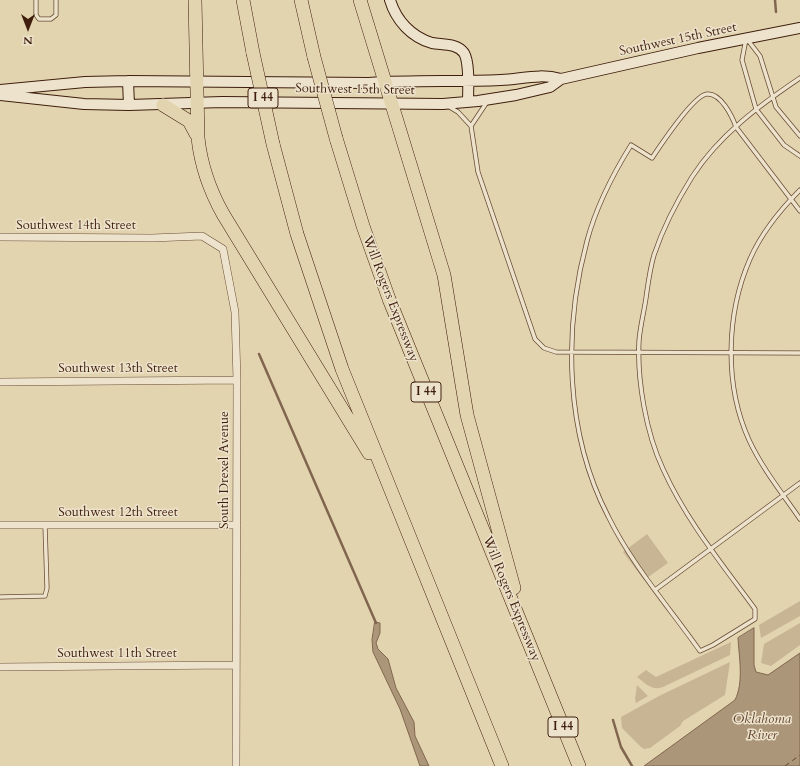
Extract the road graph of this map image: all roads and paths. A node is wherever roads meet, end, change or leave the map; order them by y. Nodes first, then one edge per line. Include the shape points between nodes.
1 (36, 0) edge
2 (56, 0) edge
3 (195, 0) edge
4 (243, 0) edge
5 (301, 0) edge
6 (360, 0) edge
7 (390, 0) edge
8 (800, 28) edge
9 (747, 38) junction
10 (800, 78) edge
11 (561, 79) junction
12 (467, 80) junction
13 (128, 81) junction
14 (195, 81) junction
15 (386, 82) junction
16 (0, 90) edge
17 (0, 95) edge
18 (772, 97) junction
19 (488, 100) junction
20 (468, 102) junction
21 (196, 104) junction
22 (392, 104) junction
23 (443, 104) junction
24 (129, 105) junction
25 (163, 105) junction
26 (756, 110) junction
27 (471, 126) junction
28 (736, 127) junction
29 (800, 136) edge
30 (198, 138) junction
31 (800, 156) edge
32 (800, 190) edge
33 (791, 199) junction
34 (800, 211) edge
35 (0, 237) edge
36 (152, 238) joint
37 (571, 352) junction
38 (640, 352) junction
39 (732, 353) junction
40 (800, 353) edge
41 (237, 380) junction
42 (0, 382) edge
43 (386, 480) junction
44 (800, 482) edge
45 (783, 495) junction
46 (800, 519) edge
47 (0, 525) edge
48 (45, 525) junction
49 (237, 525) junction
50 (711, 549) junction
51 (655, 590) junction
52 (0, 597) edge
53 (528, 641) junction
54 (235, 666) junction
55 (0, 667) edge
56 (236, 766) edge
57 (502, 766) edge
58 (579, 766) edge

1 - 2 lane via 36,15 39,19 51,19 56,15
3 - 14 highway
4 - 43 highway, I 44, bridge via 273,144 297,234 342,369
5 - 53 highway, Will Rogers Expressway / I 44, bridge via 336,138 363,226 389,299
6 - 15 highway
7 - 12 main road via 398,18 414,35 431,43 455,46 463,52
8 - 9 main road, Southwest 15th Street
9 - 11 main road, Southwest 15th Street
9 - 18 lane via 760,56
9 - 26 lane via 742,60
10 - 18 lane
11 - 12 main road, Southwest 15th Street via 547,75 502,80
11 - 19 main road, Southwest 15th Street via 550,87
12 - 15 main road, Southwest 15th Street
12 - 20 main road
13 - 14 main road, Southwest 15th Street
13 - 16 main road, Southwest 15th Street via 84,82
13 - 24 main road
14 - 15 main road, Southwest 15th Street
14 - 21 highway
15 - 22 highway
17 - 24 main road, Southwest 15th Street via 84,104
18 - 26 lane
18 - 29 lane via 776,107
19 - 20 main road, Southwest 15th Street
19 - 27 lane
20 - 23 main road, Southwest 15th Street
21 - 22 main road, Southwest 15th Street
21 - 25 main road, Southwest 15th Street
21 - 30 highway
22 - 23 main road, Southwest 15th Street
22 - 53 highway via 444,275 467,416
23 - 27 lane via 458,112
24 - 25 main road, Southwest 15th Street
25 - 30 highway via 189,121
26 - 28 lane
26 - 31 lane via 784,145
27 - 37 lane via 478,172 535,339 539,345 551,351
28 - 33 lane
28 - 37 lane via 726,107 715,95 708,94 695,102 669,132 652,158 631,145 606,190 587,241 574,303
28 - 38 lane via 693,176 665,228 654,256 639,342
30 - 43 highway via 200,158 214,198
32 - 33 lane
33 - 34 lane
33 - 39 lane via 751,258 736,308
35 - 36 street, Southwest 14th Street
36 - 41 street, South Drexel Avenue via 202,236 223,249 235,312
37 - 38 lane
37 - 51 lane via 579,430 589,468 607,515 624,546
38 - 39 lane
38 - 50 lane via 643,399 662,468 690,520
39 - 40 lane
39 - 45 lane via 733,380 742,420 758,456
41 - 42 street, Southwest 13th Street
41 - 49 street, South Drexel Avenue
43 - 57 highway, I 44
44 - 45 lane
45 - 46 lane
45 - 50 lane
47 - 48 street, Southwest 12th Street
48 - 49 street, Southwest 12th Street
48 - 52 lane via 45,596
49 - 54 street, South Drexel Avenue
50 - 51 lane
50 - 51 lane via 755,609 754,620 700,650
53 - 58 highway, Will Rogers Expressway / I 44
54 - 55 street, Southwest 11th Street
54 - 56 street, South Drexel Avenue

